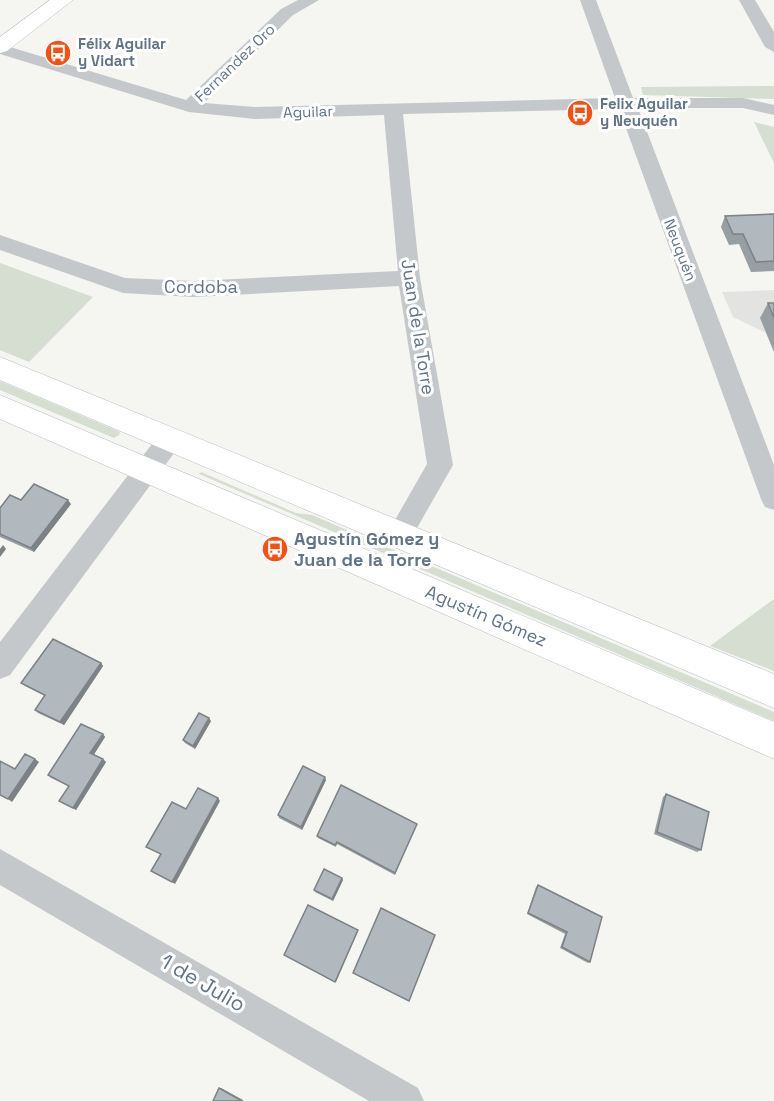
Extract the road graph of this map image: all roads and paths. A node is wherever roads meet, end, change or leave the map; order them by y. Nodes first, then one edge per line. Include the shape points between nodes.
1 (63, 0) edge
2 (311, 0) edge
3 (588, 0) edge
4 (747, 0) edge
5 (774, 47) edge
6 (0, 48) edge
7 (624, 103) junction
8 (189, 106) junction
9 (393, 109) junction
10 (774, 110) edge
11 (0, 242) edge
12 (409, 278) junction
13 (0, 368) edge
14 (0, 406) edge
15 (171, 438) junction
16 (148, 469) junction
17 (774, 499) edge
18 (400, 534) junction
19 (0, 665) edge
20 (774, 691) edge
21 (774, 741) edge
22 (0, 866) edge
23 (405, 1101) edge

1 - 6 main road
2 - 8 street, Fernandez Oro via 287,12
3 - 7 street, Neuquén
4 - 5 street
6 - 8 street, Aguilar
7 - 9 street, Aguilar
7 - 10 street, Aguilar via 744,103
7 - 17 street, Neuquén
8 - 9 street, Aguilar via 255,113
9 - 12 street, Juan de la Torre
11 - 12 street, Cordoba via 123,285 194,289
12 - 18 street, Juan de la Torre via 440,465
13 - 15 main road
14 - 16 main road, Agustín Gómez
15 - 16 street
15 - 18 main road
16 - 19 street
16 - 21 main road, Agustín Gómez
18 - 20 main road
22 - 23 street, 1 de Julio

